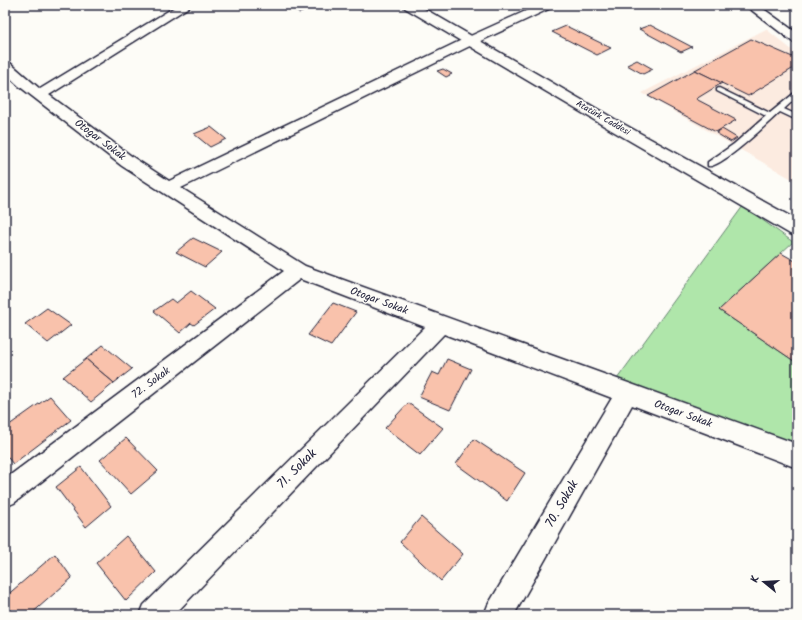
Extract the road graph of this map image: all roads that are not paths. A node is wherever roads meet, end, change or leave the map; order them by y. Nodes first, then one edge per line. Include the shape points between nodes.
1 (186, 5) edge
2 (409, 5) edge
3 (431, 5) edge
4 (549, 5) edge
5 (751, 5) edge
6 (477, 38) junction
7 (797, 39) edge
8 (5, 66) edge
9 (719, 90) dead end
10 (797, 93) edge
11 (40, 95) junction
12 (592, 95) dead end
13 (779, 109) junction
14 (771, 116) junction
15 (797, 118) edge
16 (664, 136) dead end
17 (711, 164) junction
18 (168, 188) junction
19 (797, 213) edge
20 (797, 229) edge
21 (298, 271) junction
22 (441, 324) junction
23 (627, 393) junction
24 (797, 456) edge
25 (5, 494) edge
26 (154, 615) edge
27 (498, 615) edge

1 - 11 street
2 - 6 main road, Atatürk Caddesi
3 - 6 main road, Atatürk Caddesi
4 - 6 street
5 - 7 street
6 - 12 main road, Atatürk Caddesi
6 - 18 street
6 - 20 main road, Atatürk Caddesi
8 - 11 street, Otogar Sokak
9 - 14 lane
10 - 13 lane
11 - 18 street, Otogar Sokak via 128,162
13 - 14 lane
13 - 15 lane
14 - 17 lane via 737,146
16 - 17 main road
17 - 19 main road
18 - 21 street, Otogar Sokak
21 - 22 street, Otogar Sokak
21 - 25 street, 72. Sokak
22 - 23 street, Otogar Sokak
22 - 26 street, 71. Sokak
23 - 24 street, Otogar Sokak
23 - 27 street, 70. Sokak

